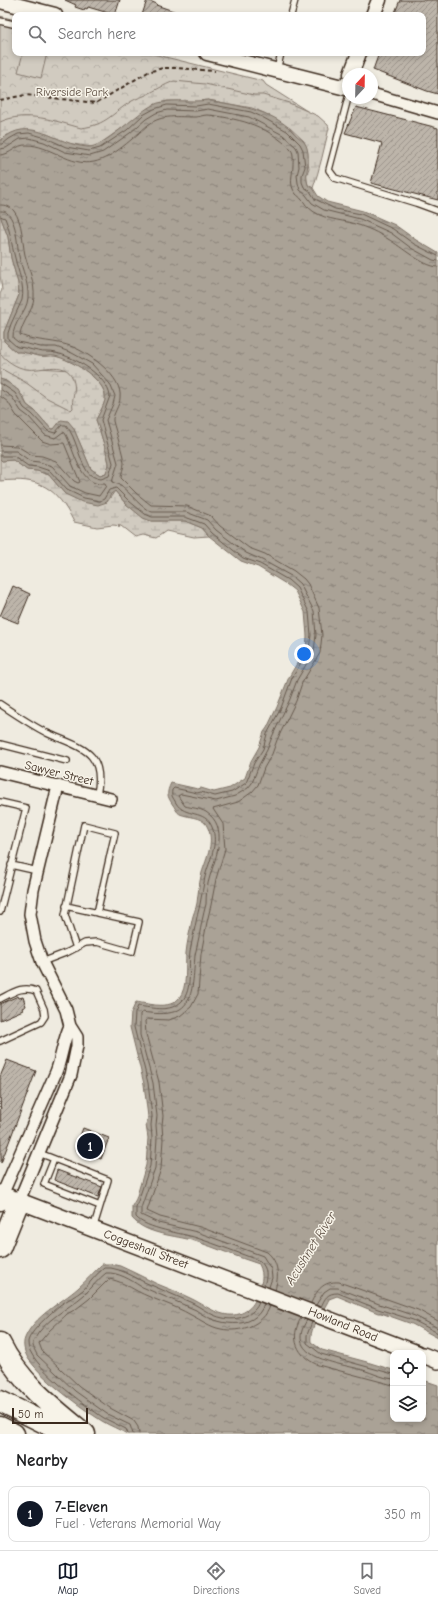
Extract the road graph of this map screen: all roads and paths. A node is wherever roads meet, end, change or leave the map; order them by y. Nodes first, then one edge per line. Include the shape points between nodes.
1 (295, 0) edge
2 (379, 0) edge
3 (0, 1) edge
4 (43, 12) edge
5 (292, 12) edge
6 (374, 12) edge
7 (0, 21) edge
8 (12, 24) edge
9 (219, 56) edge
10 (280, 56) edge
11 (358, 56) edge
12 (353, 68) edge
13 (277, 70) junction
14 (216, 72) dead end
15 (342, 88) edge
16 (378, 96) edge
17 (0, 100) edge
18 (344, 104) edge
19 (438, 113) edge
20 (438, 211) edge
21 (0, 704) edge
22 (0, 744) edge
23 (67, 761) dead end
24 (0, 772) edge
25 (58, 786) junction
26 (97, 795) junction
27 (112, 799) dead end
28 (0, 802) edge
29 (11, 865) junction
30 (38, 871) junction
31 (66, 906) junction
32 (0, 912) edge
33 (97, 913) junction
34 (76, 948) junction
35 (42, 962) junction
36 (0, 998) edge
37 (70, 1026) junction
38 (0, 1041) edge
39 (39, 1154) junction
40 (54, 1159) junction
41 (5, 1197) edge
42 (100, 1206) junction
43 (93, 1229) junction
44 (0, 1248) edge
45 (292, 1304) joint
46 (0, 1343) edge
47 (409, 1350) edge
48 (426, 1356) edge
49 (438, 1361) edge
50 (0, 1401) edge
51 (0, 1428) edge
52 (13, 1434) edge
53 (67, 1434) edge
54 (85, 1434) edge

1 - 5 lane
2 - 6 street
3 - 4 street
7 - 8 lane
9 - 13 street
10 - 13 lane
11 - 12 street
13 - 15 street
14 - 17 path via 163,68 148,72 96,103 26,95
16 - 19 street
18 - 20 lane via 329,170 335,178
21 - 26 lane via 47,732 87,750 99,772
22 - 23 lane
24 - 25 street, Sawyer Street
25 - 26 street, Sawyer Street
25 - 30 street
26 - 27 street, Sawyer Street
28 - 29 lane via 26,808
29 - 30 lane
29 - 32 lane
30 - 35 street via 30,914
31 - 33 lane
31 - 33 lane via 84,825 115,833
31 - 34 lane via 66,923
33 - 34 lane via 139,922 132,952 97,942 85,943
34 - 35 lane
35 - 37 street via 66,1010
36 - 38 lane via 29,988 36,991 44,1009 41,1022
37 - 39 street via 77,1037 74,1065
37 - 41 street via 65,1035 61,1060
39 - 40 lane
39 - 41 street
40 - 42 lane via 108,1180
40 - 42 lane via 44,1184
41 - 43 main road, Coggeshall Street
41 - 44 highway
42 - 43 lane
43 - 45 main road, Coggeshall Street
45 - 47 main road, Howland Road
46 - 54 highway via 9,1360 30,1386
48 - 49 main road
50 - 53 highway
51 - 52 highway

